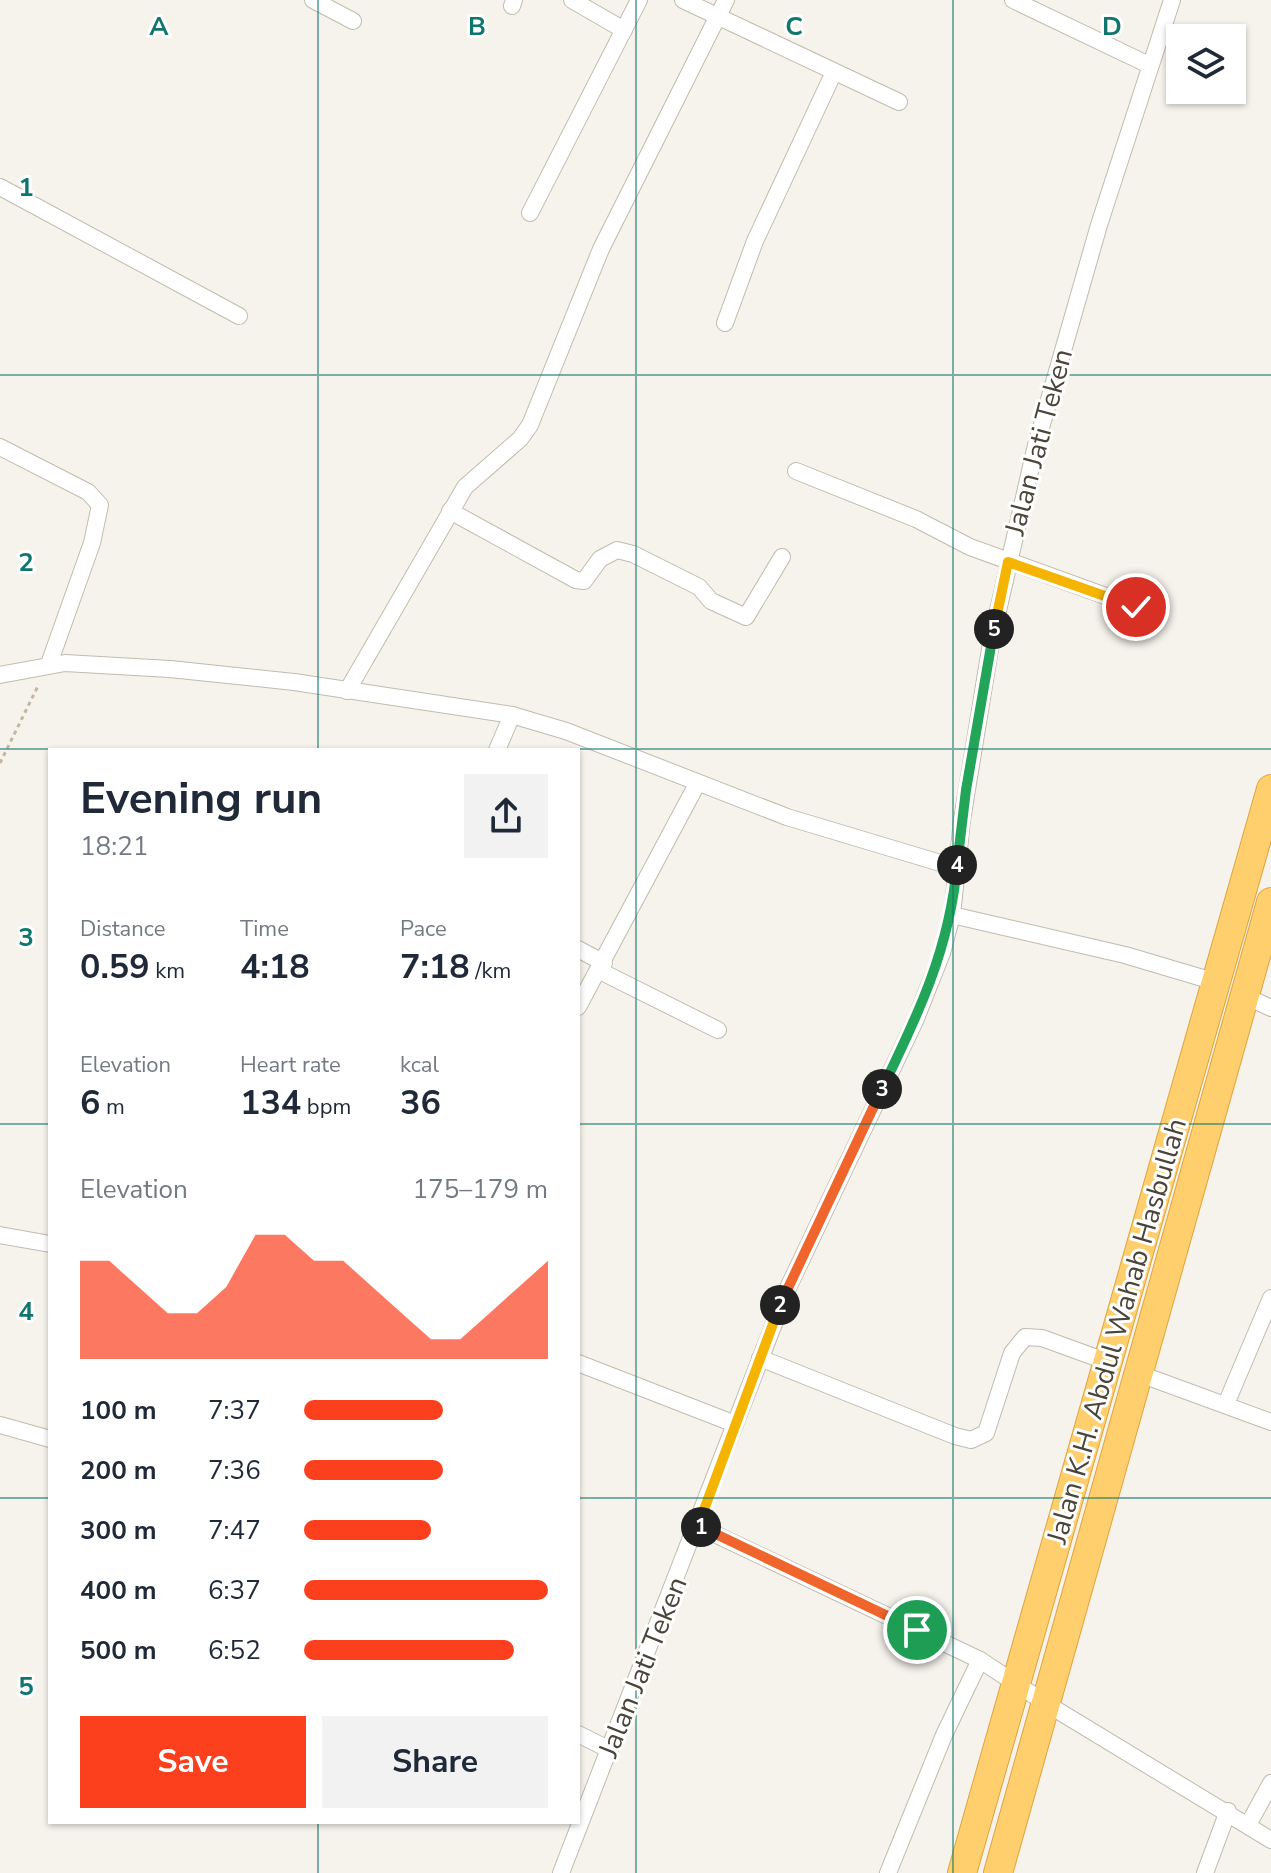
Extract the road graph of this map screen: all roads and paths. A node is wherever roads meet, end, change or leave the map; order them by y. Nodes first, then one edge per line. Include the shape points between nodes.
1 (313, 0) edge
2 (572, 0) edge
3 (639, 0) edge
4 (683, 0) edge
5 (726, 0) edge
6 (1013, 0) edge
7 (1172, 0) edge
8 (718, 17) junction
9 (353, 21) dead end
10 (624, 30) junction
11 (1149, 65) junction
12 (834, 72) junction
13 (899, 102) dead end
14 (0, 187) edge
15 (530, 213) dead end
16 (239, 316) dead end
17 (725, 323) dead end
18 (0, 447) edge
19 (796, 471) dead end
20 (450, 511) junction
21 (782, 557) dead end
22 (1008, 562) junction
23 (1136, 607) dead end
24 (49, 664) junction
25 (0, 675) edge
26 (347, 691) junction
27 (512, 715) junction
28 (498, 748) edge
29 (0, 763) edge
30 (697, 784) junction
31 (1271, 791) edge
32 (1271, 832) edge
33 (957, 868) junction
34 (1271, 902) edge
35 (952, 915) junction
36 (580, 950) edge
37 (602, 967) junction
38 (1213, 993) junction
39 (1245, 996) junction
40 (580, 1004) edge
41 (1271, 1008) edge
42 (718, 1030) dead end
43 (0, 1235) edge
44 (48, 1244) edge
45 (1271, 1298) edge
46 (760, 1358) junction
47 (1108, 1362) junction
48 (580, 1364) edge
49 (1140, 1374) junction
50 (1226, 1404) junction
51 (1271, 1422) edge
52 (735, 1424) junction
53 (0, 1425) edge
54 (48, 1437) edge
55 (698, 1526) junction
56 (980, 1660) junction
57 (1017, 1684) junction
58 (1047, 1704) junction
59 (580, 1735) edge
60 (610, 1750) junction
61 (1271, 1783) edge
62 (1228, 1811) junction
63 (1248, 1825) junction
64 (1271, 1840) edge
65 (561, 1873) edge
66 (888, 1873) edge
67 (962, 1873) edge
68 (998, 1873) edge
69 (1205, 1873) edge

1 - 9 street
2 - 10 street
3 - 10 street
4 - 8 street
5 - 8 street
6 - 11 street
7 - 11 street, Jalan Jati Teken
8 - 12 street
8 - 20 street via 601,249 530,425 465,487
10 - 15 street
11 - 22 street, Jalan Jati Teken via 1074,308
12 - 13 street
12 - 17 street via 755,241
14 - 16 street
18 - 24 street via 88,492 100,505
19 - 22 street
20 - 21 street via 576,580 584,581 600,559 617,550 699,587 711,601 746,617
20 - 26 street
22 - 23 street
22 - 33 street, Jalan Jati Teken
24 - 25 street
24 - 26 street via 170,669
24 - 29 path
26 - 27 street
27 - 28 street
27 - 30 street
30 - 33 street
30 - 37 street
31 - 38 highway, Jalan K.H. Abdul Wahab Hasbullah
32 - 38 highway via 1236,944
33 - 35 street, Jalan Jati Teken
34 - 39 highway, Jalan K.H. Abdul Wahab Hasbullah
35 - 38 street via 1125,955
35 - 46 street, Jalan Jati Teken via 927,996 797,1266
36 - 37 street
37 - 40 street
37 - 42 street
38 - 47 highway, Jalan K.H. Abdul Wahab Hasbullah
39 - 41 street
39 - 49 highway, Jalan K.H. Abdul Wahab Hasbullah
43 - 44 street
45 - 50 street
46 - 47 street via 971,1440 987,1430 1012,1353 1025,1337
46 - 52 street, Jalan Jati Teken
47 - 57 highway, Jalan K.H. Abdul Wahab Hasbullah
48 - 52 street
49 - 50 street
49 - 58 highway, Jalan K.H. Abdul Wahab Hasbullah
50 - 51 street
52 - 55 street, Jalan Jati Teken
53 - 54 street
55 - 56 street
55 - 60 street, Jalan Jati Teken
56 - 57 street
56 - 66 street
57 - 58 street
57 - 67 highway, Jalan K.H. Abdul Wahab Hasbullah
58 - 62 street
58 - 68 highway, Jalan K.H. Abdul Wahab Hasbullah
59 - 60 street
60 - 65 street, Jalan Jati Teken
61 - 63 street
62 - 63 street
62 - 69 street
63 - 64 street

